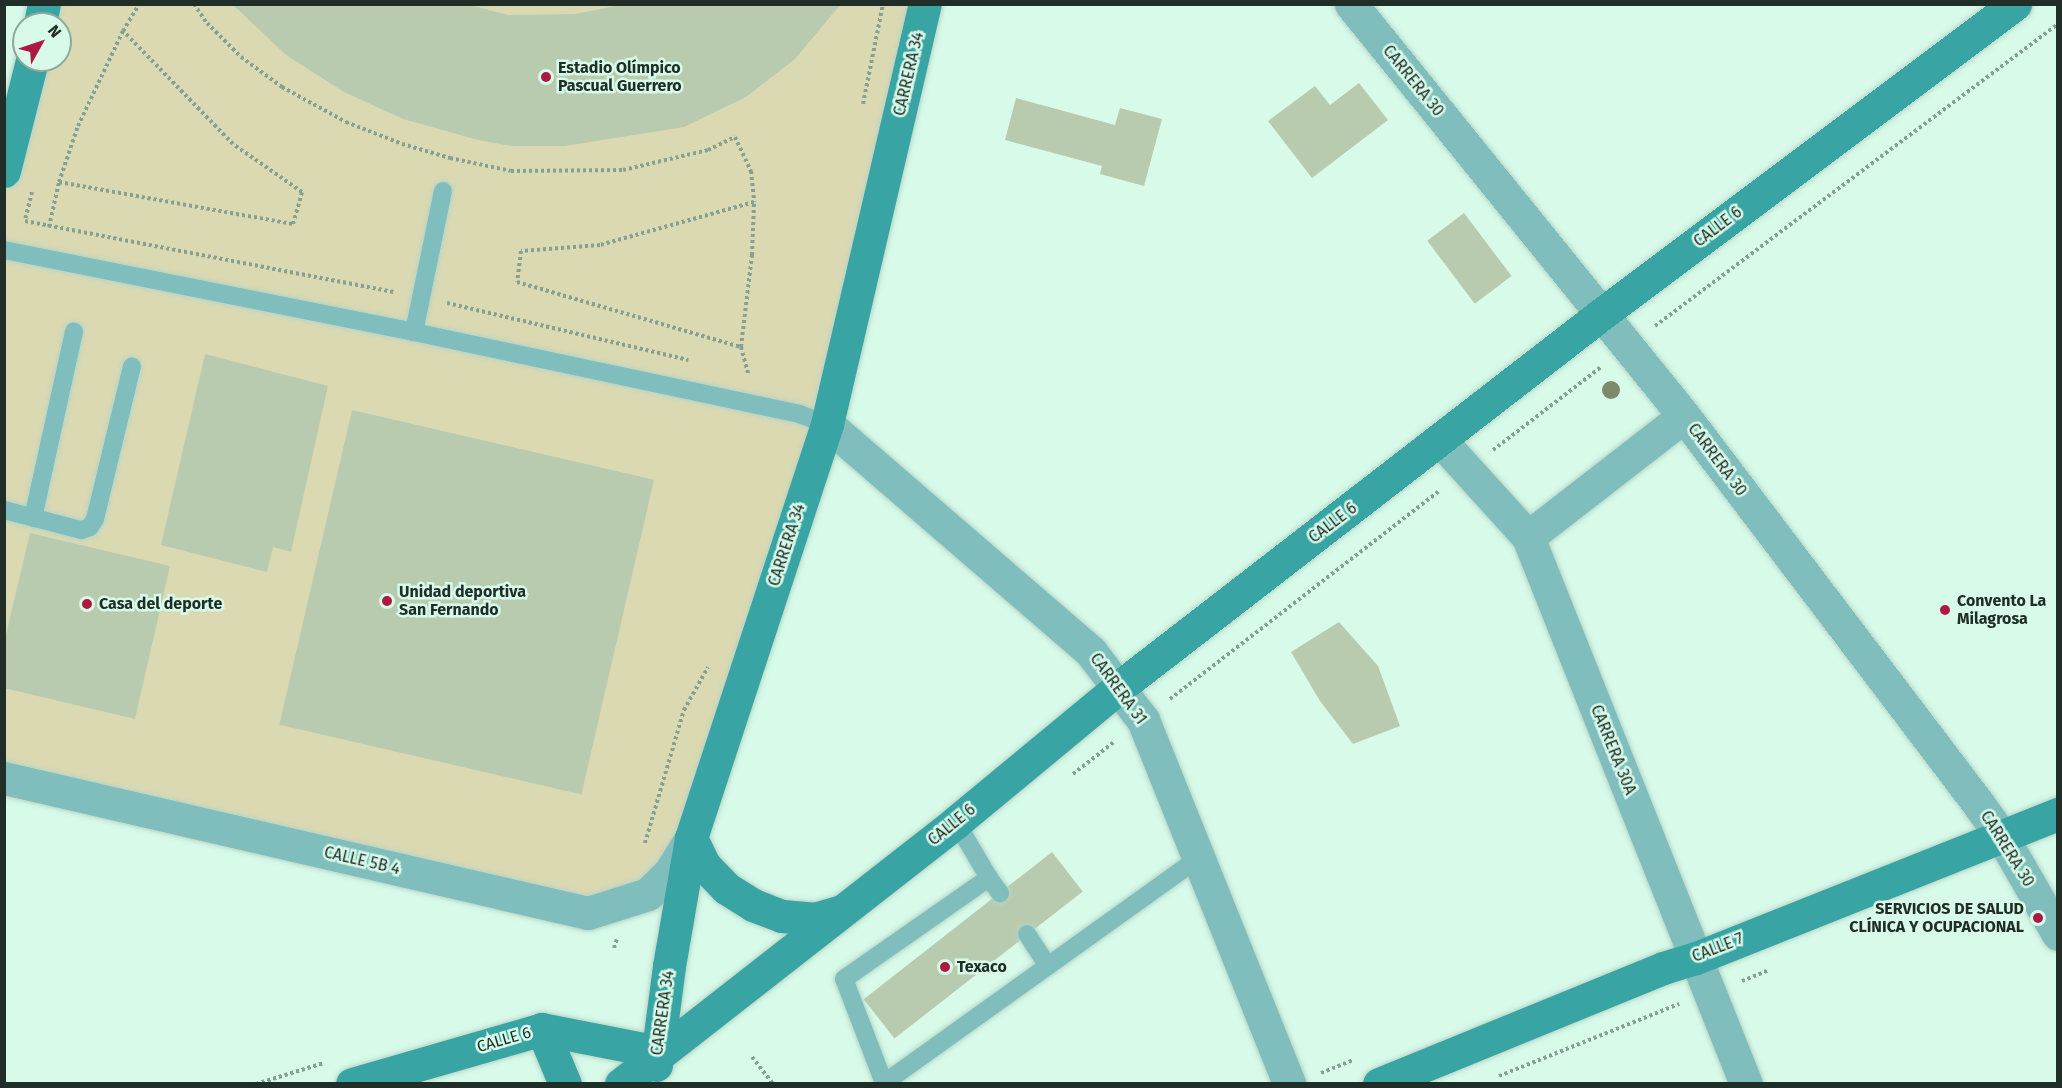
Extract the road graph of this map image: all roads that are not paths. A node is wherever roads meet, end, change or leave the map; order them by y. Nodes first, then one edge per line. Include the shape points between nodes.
1 (925, 4) edge
2 (1351, 4) edge
3 (2015, 4) edge
4 (29, 72) edge
5 (4, 171) edge
6 (442, 191) dead end
7 (4, 250) edge
8 (1603, 313) junction
9 (74, 331) dead end
10 (414, 332) junction
11 (132, 366) dead end
12 (1683, 416) junction
13 (827, 424) junction
14 (1441, 441) junction
15 (4, 510) edge
16 (33, 518) junction
17 (1528, 537) junction
18 (1118, 688) junction
19 (4, 778) edge
20 (2058, 814) edge
21 (956, 822) junction
22 (2001, 835) junction
23 (691, 838) junction
24 (1199, 858) junction
25 (842, 911) junction
26 (1027, 934) dead end
27 (2058, 934) edge
28 (1696, 958) junction
29 (1048, 966) junction
30 (542, 1029) junction
31 (659, 1052) junction
32 (352, 1083) edge
33 (565, 1083) edge
34 (621, 1083) edge
35 (651, 1083) edge
36 (884, 1083) edge
37 (1289, 1083) edge
38 (1379, 1083) edge
39 (1746, 1083) edge

1 - 13 main road, CARRERA 34
2 - 8 street, CARRERA 30
3 - 8 main road, CALLE 6
4 - 5 main road
6 - 10 lane
7 - 10 lane
8 - 12 street, CARRERA 30
8 - 14 main road, CALLE 6
9 - 16 lane
10 - 13 lane via 799,414
11 - 16 lane via 90,527 81,530
12 - 17 street
12 - 22 street, CARRERA 30
13 - 18 street, CARRERA 31 via 1091,652
13 - 23 main road, CARRERA 34
14 - 17 street, CARRERA 30A
14 - 18 main road, CALLE 6
15 - 16 lane
17 - 28 street, CARRERA 30A
18 - 21 main road, CALLE 6
18 - 24 street, CARRERA 31 via 1143,720
19 - 23 street, CALLE 5B 4 via 588,913 648,894 670,872
20 - 22 main road, CALLE 7
21 - 25 main road, CALLE 6
21 - 36 lane via 995,885 844,979
22 - 27 street, CARRERA 30
22 - 28 main road, CALLE 7
23 - 25 main road via 704,865 726,888 753,905 782,916 814,920
23 - 31 main road, CARRERA 34
24 - 29 lane
24 - 37 street, CARRERA 31
25 - 31 main road, CALLE 6
26 - 29 lane
28 - 38 main road, CALLE 7
28 - 39 street, CARRERA 30A
29 - 36 lane
30 - 31 main road, CALLE 6
30 - 32 main road, CALLE 6
30 - 33 main road
31 - 34 main road, CALLE 6
31 - 35 main road, CARRERA 34

